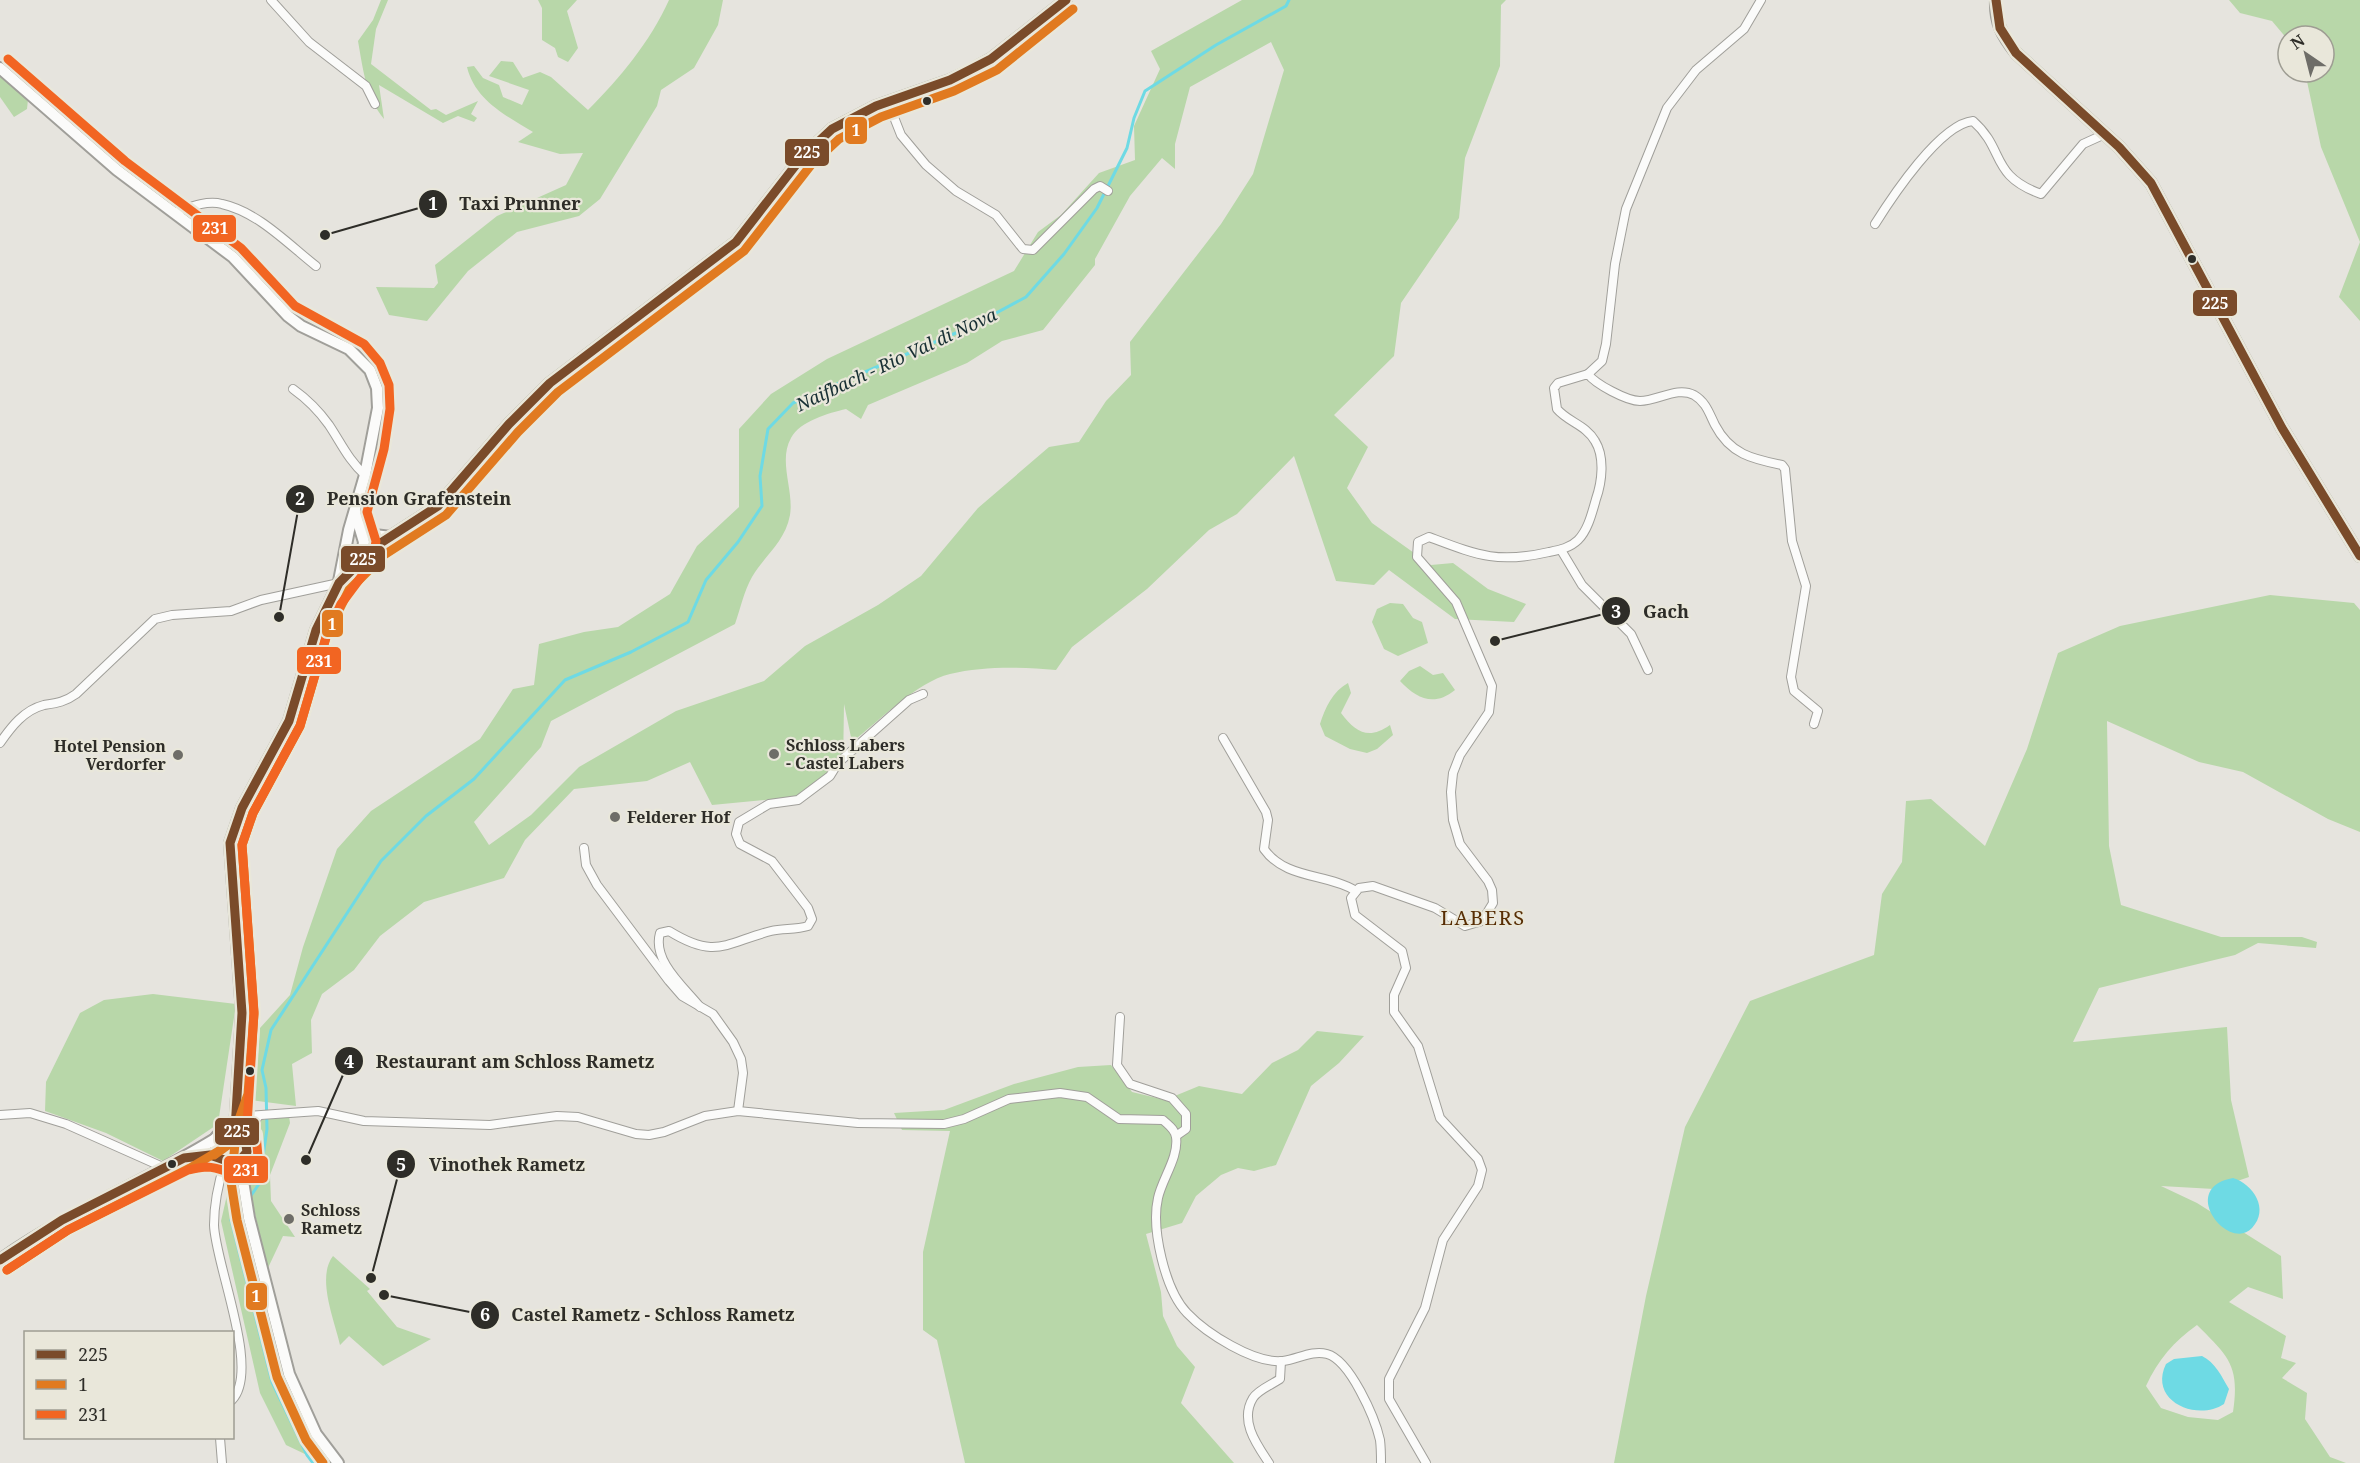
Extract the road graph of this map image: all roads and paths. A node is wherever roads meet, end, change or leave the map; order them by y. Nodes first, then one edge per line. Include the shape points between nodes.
1 (271, 0) edge
2 (1066, 0) edge
3 (1761, 0) edge
4 (1996, 0) edge
5 (0, 68) edge
6 (888, 102) junction
7 (375, 104) dead end
8 (2105, 134) junction
9 (1106, 189) dead end
10 (176, 212) junction
11 (1875, 224) dead end
12 (316, 266) dead end
13 (1588, 374) junction
14 (293, 388) dead end
15 (365, 475) junction
16 (356, 517) junction
17 (391, 537) junction
18 (347, 543) junction
19 (1561, 549) junction
20 (2360, 556) edge
21 (363, 557) junction
22 (339, 583) junction
23 (1648, 670) dead end
24 (923, 694) dead end
25 (1814, 724) dead end
26 (1223, 738) dead end
27 (0, 743) edge
28 (584, 848) dead end
29 (1356, 891) junction
30 (700, 1007) junction
31 (1120, 1017) dead end
32 (236, 1097) junction
33 (738, 1111) junction
34 (0, 1115) edge
35 (247, 1116) junction
36 (258, 1117) junction
37 (235, 1130) junction
38 (219, 1135) junction
39 (1176, 1136) junction
40 (247, 1146) junction
41 (184, 1158) junction
42 (225, 1160) junction
43 (165, 1168) junction
44 (243, 1183) junction
45 (0, 1260) edge
46 (1281, 1361) junction
47 (234, 1398) edge
48 (220, 1439) edge
49 (222, 1463) edge
50 (338, 1463) edge
51 (1269, 1463) edge
52 (1381, 1463) edge
53 (1426, 1463) edge

1 - 7 street via 309,42 366,86
2 - 6 main road via 991,59 950,80
3 - 13 street via 1744,29 1695,70 1667,108 1626,209 1606,344 1602,361
4 - 8 main road via 1996,18 2002,35 2016,53
5 - 10 main road via 117,170
6 - 9 street via 901,135 926,165 996,215 1023,249 1033,250 1094,189
6 - 17 main road via 843,122 816,143 736,242 550,383 438,506
8 - 11 street via 2083,144 2041,194 2013,180 1985,133 1973,121 1966,122 1949,133 1903,181
8 - 20 main road via 2151,183 2282,428
10 - 12 street via 221,203 265,225
10 - 15 main road via 233,257 288,316 349,349 370,370 377,388 378,408
13 - 19 street via 1558,383 1554,388 1557,409 1587,431 1595,442 1601,473 1585,530 1574,544
13 - 25 street via 1603,386 1636,400 1678,392 1693,394 1706,405 1717,428 1736,452 1785,469 1792,541 1806,586 1792,687 1818,711
14 - 15 street via 329,424
15 - 16 main road
16 - 17 main road via 366,534
16 - 18 main road
16 - 21 main road via 364,542
17 - 21 main road
18 - 21 main road
18 - 22 main road
19 - 23 street via 1582,585 1631,634
19 - 29 street via 1508,559 1476,554 1429,537 1418,542 1417,557 1456,602 1492,686 1490,708 1460,754 1451,792 1460,844 1488,881 1493,903 1477,924 1459,924 1435,908 1373,886
21 - 22 main road
22 - 27 street via 261,600 231,611 155,619 76,694 66,701 31,711 13,725
22 - 32 main road via 316,630 289,721 242,808 230,843 242,1013
24 - 30 street via 909,700 806,795 769,804 739,822 736,834 740,844 772,861 812,918 808,926 783,928 723,946 698,947 669,931 660,933 657,944 664,962
26 - 29 street via 1266,812 1264,849 1268,855 1297,873 1343,883
28 - 30 street via 586,865 597,885 682,996
29 - 53 street via 1351,898 1355,915 1402,951 1406,968 1394,995 1394,1011 1418,1046 1440,1118 1478,1160 1482,1170 1478,1186 1443,1240 1425,1308 1389,1378 1389,1399
30 - 33 street via 722,1025 741,1059
31 - 39 street via 1118,1065 1130,1084 1172,1098 1186,1113 1186,1129
32 - 35 street
32 - 37 main road
32 - 38 main road
33 - 36 street via 705,1116 649,1135 578,1116 490,1125 364,1121 318,1111
33 - 39 street via 858,1123 932,1125 953,1123 1009,1099 1060,1093 1088,1097 1119,1119 1163,1120
34 - 43 street via 30,1113 66,1124
35 - 36 street
35 - 37 street
36 - 40 street via 246,1131
37 - 38 main road
37 - 40 main road via 243,1134
38 - 41 main road
38 - 42 main road via 214,1149
39 - 46 street via 1176,1149 1156,1213 1171,1290 1184,1310 1210,1333 1247,1352
40 - 42 main road via 240,1160
40 - 44 main road
41 - 42 main road via 210,1155
41 - 43 main road
42 - 44 main road
42 - 47 street via 214,1226 239,1340 242,1380 240,1392
43 - 45 main road via 62,1220
44 - 50 main road via 289,1374 316,1434
46 - 51 street via 1280,1379 1258,1392 1249,1411 1250,1434
46 - 52 street via 1315,1352 1332,1355 1342,1362 1377,1431
48 - 49 street

